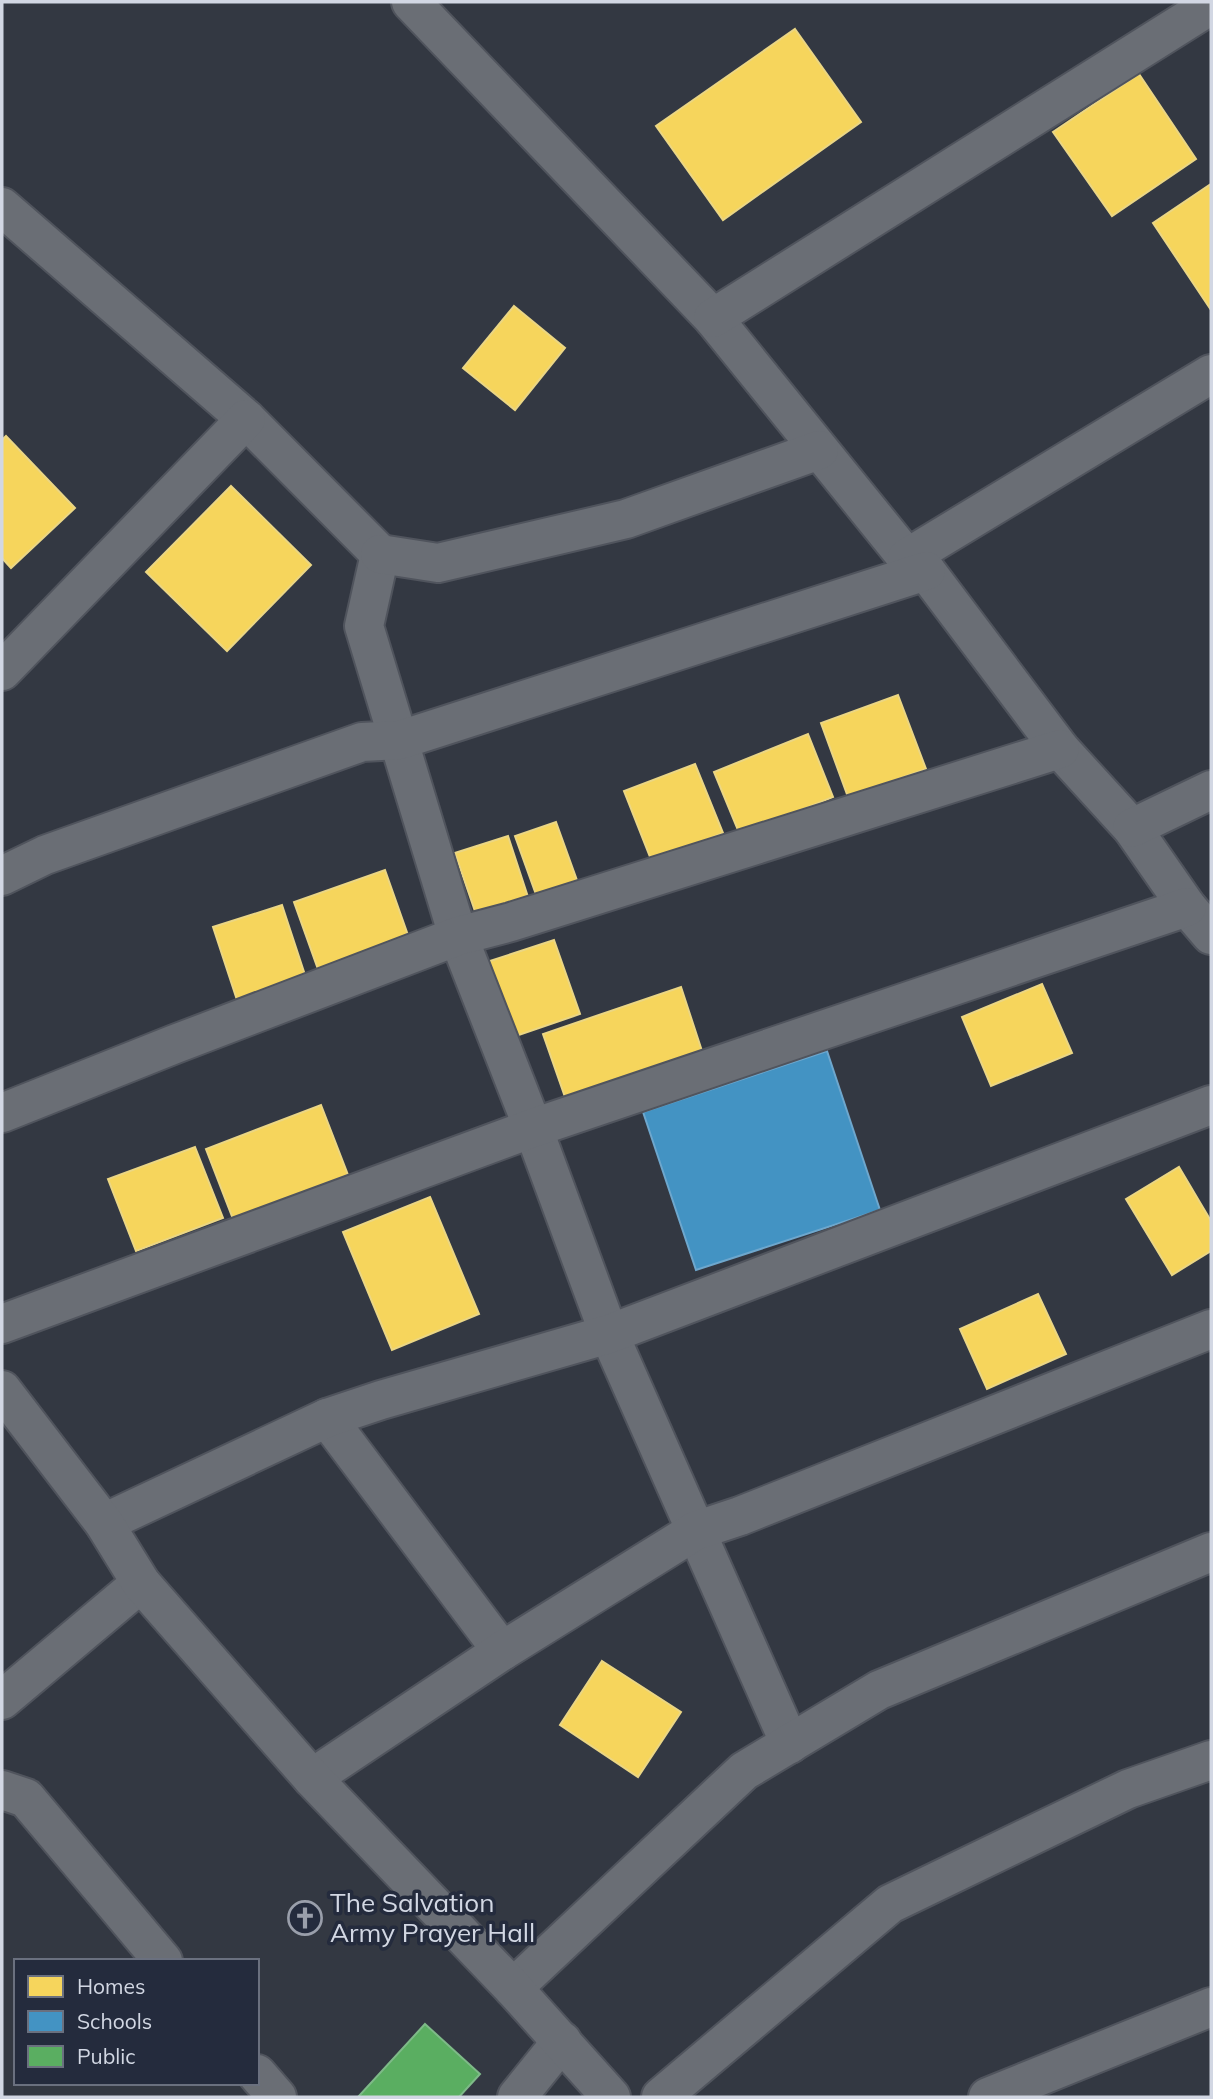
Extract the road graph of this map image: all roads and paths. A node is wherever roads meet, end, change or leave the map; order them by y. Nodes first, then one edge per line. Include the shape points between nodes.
1 (411, 2) edge
2 (1211, 5) edge
3 (2, 207) edge
4 (713, 318) junction
5 (1211, 374) edge
6 (246, 419) junction
7 (819, 450) junction
8 (380, 554) junction
9 (917, 564) junction
10 (2, 671) edge
11 (400, 740) junction
12 (1060, 749) junction
13 (1211, 790) edge
14 (1132, 828) junction
15 (2, 876) edge
16 (1199, 921) edge
17 (458, 936) junction
18 (1211, 1105) edge
19 (2, 1113) edge
20 (533, 1128) junction
21 (2, 1324) edge
22 (1211, 1329) edge
23 (609, 1334) junction
24 (2, 1390) edge
25 (327, 1418) junction
26 (104, 1523) junction
27 (695, 1531) junction
28 (1211, 1552) edge
29 (141, 1583) junction
30 (502, 1651) junction
31 (2, 1700) edge
32 (790, 1744) junction
33 (1211, 1760) edge
34 (312, 1778) junction
35 (2, 1790) edge
36 (161, 1959) edge
37 (513, 1988) junction
38 (1211, 2007) edge
39 (562, 2041) junction
40 (259, 2076) edge
41 (1063, 2083) edge
42 (277, 2097) edge
43 (517, 2097) edge
44 (611, 2097) edge
45 (661, 2097) edge
46 (988, 2097) edge

1 - 4 street
2 - 4 street
3 - 6 street
4 - 7 street
5 - 9 street
6 - 8 street
6 - 10 street
7 - 8 street via 626,519 438,563
7 - 9 street
8 - 11 street via 364,626
9 - 11 street
9 - 12 street
11 - 15 street via 362,742 45,855
11 - 17 street
12 - 14 street
12 - 17 street
13 - 14 street
14 - 16 street
16 - 20 street
17 - 19 street
17 - 20 street
18 - 23 street
20 - 21 street
20 - 23 street
22 - 27 street
23 - 25 street
23 - 27 street
24 - 26 street
25 - 26 street
25 - 30 street
26 - 29 street
27 - 30 street
27 - 32 street
28 - 32 street via 879,1690
29 - 31 street
29 - 34 street
30 - 34 street
32 - 37 street via 744,1771
33 - 45 street via 1128,1789 890,1904
34 - 37 street
35 - 36 street via 26,1798
37 - 39 street
38 - 41 street
39 - 43 street
39 - 44 street
40 - 42 street
41 - 46 street

